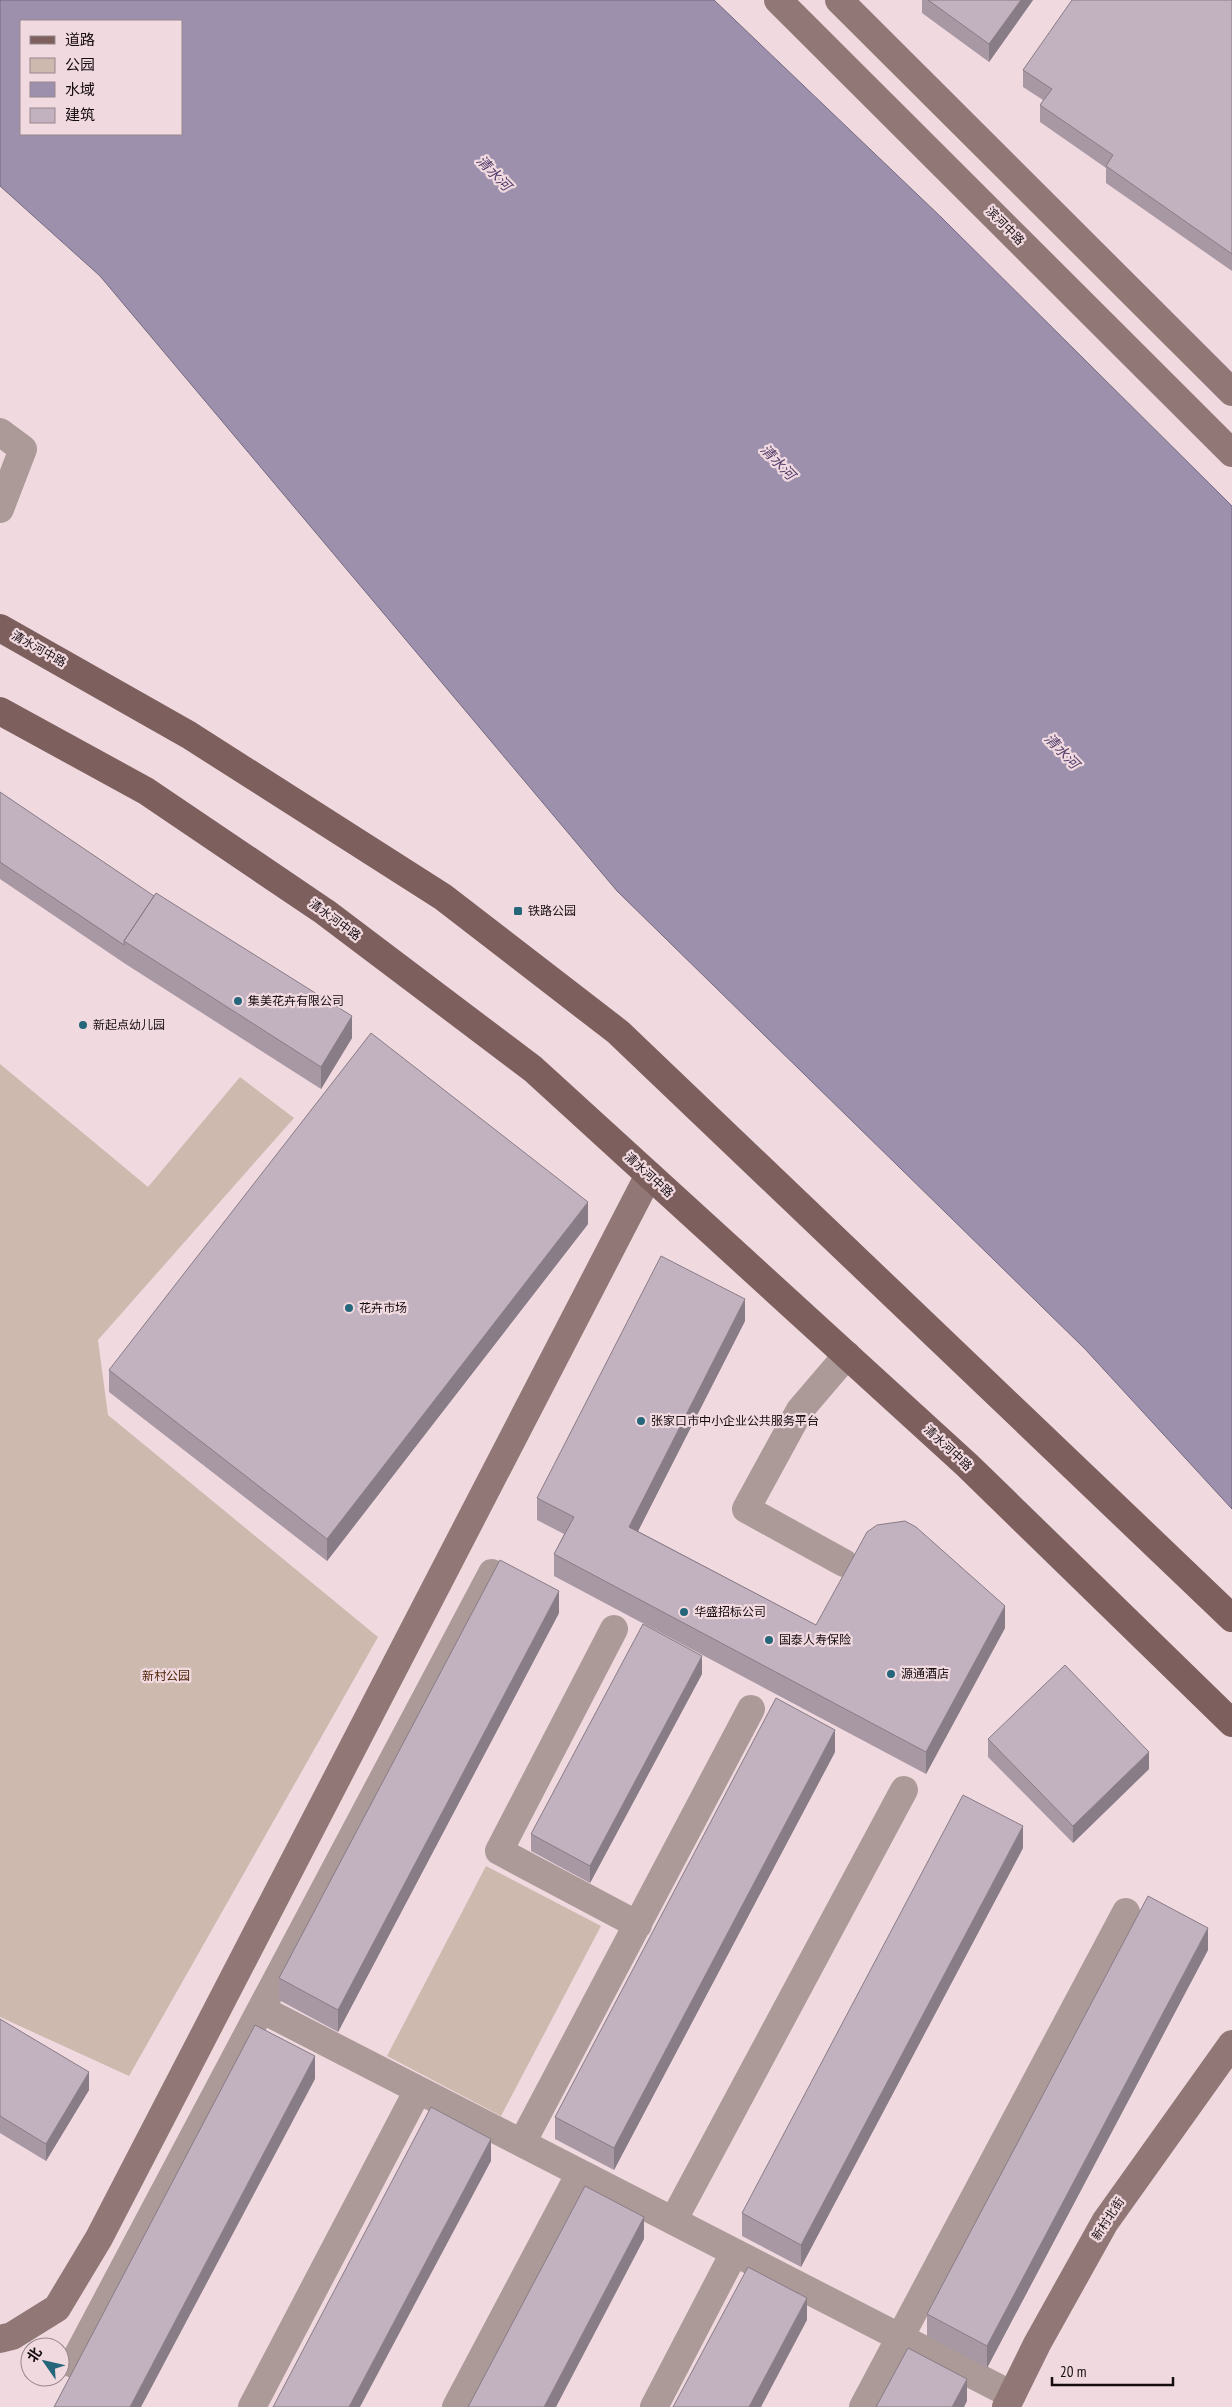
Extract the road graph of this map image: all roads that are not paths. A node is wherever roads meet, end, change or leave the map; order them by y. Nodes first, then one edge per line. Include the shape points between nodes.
1 (778, 0) edge
2 (839, 0) edge
3 (1232, 392) edge
4 (0, 432) edge
5 (1232, 453) edge
6 (0, 509) edge
7 (0, 628) edge
8 (0, 711) edge
9 (649, 1175) junction
10 (847, 1355) junction
11 (844, 1563) dead end
12 (492, 1573) edge
13 (1232, 1618) edge
14 (614, 1629) dead end
15 (751, 1709) dead end
16 (1232, 1723) edge
17 (904, 1790) dead end
18 (1126, 1912) dead end
19 (638, 1924) junction
20 (261, 2009) junction
21 (1232, 2044) edge
22 (418, 2090) junction
23 (522, 2143) junction
24 (580, 2173) junction
25 (673, 2221) junction
26 (734, 2253) junction
27 (900, 2338) junction
28 (0, 2339) edge
29 (73, 2364) dead end
30 (1009, 2401) edge
31 (252, 2407) edge
32 (456, 2407) edge
33 (654, 2407) edge
34 (863, 2407) edge

1 - 5 street, 滨河中路
2 - 3 street
4 - 6 street via 23,449
7 - 13 main road, 清水河中路 via 189,735 443,897 618,1032
8 - 9 main road, 清水河中路 via 146,791 325,912 533,1069
9 - 10 main road, 清水河中路
9 - 28 street via 98,2238 57,2308 12,2336
10 - 11 street via 800,1410 746,1509
10 - 16 main road, 清水河中路 via 967,1465
12 - 20 street
14 - 19 street via 499,1851
15 - 19 street
17 - 25 street
18 - 27 street
19 - 23 street
20 - 22 street
20 - 29 street
21 - 30 street, 新村北街 via 1105,2222
22 - 23 street
22 - 31 street
23 - 24 street
24 - 25 street
24 - 32 street
25 - 26 street
26 - 27 street
26 - 33 street
27 - 30 street
27 - 34 street

